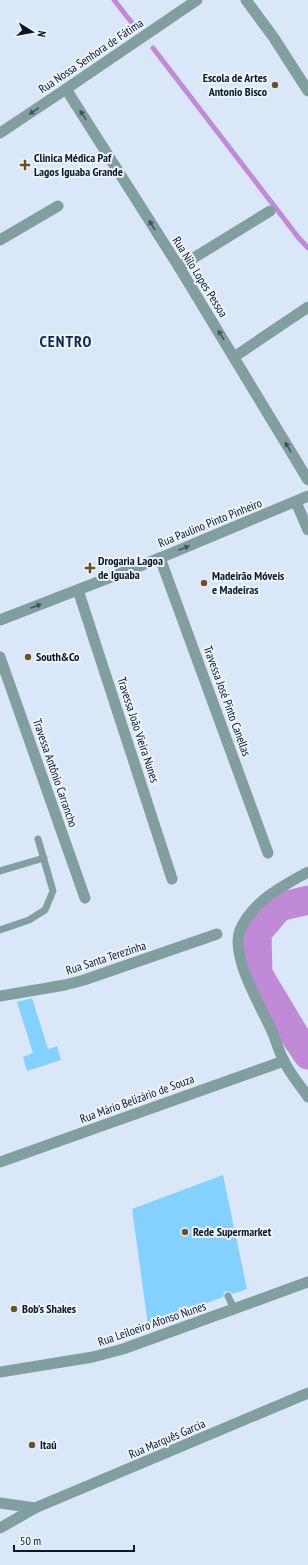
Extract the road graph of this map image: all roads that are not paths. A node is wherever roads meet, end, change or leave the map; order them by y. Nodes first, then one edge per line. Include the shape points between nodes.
1 (197, 0) edge
2 (246, 0) edge
3 (66, 89) junction
4 (308, 91) edge
5 (0, 133) edge
6 (58, 206) dead end
7 (270, 211) dead end
8 (0, 240) edge
9 (179, 267) junction
10 (308, 307) edge
11 (234, 357) junction
12 (308, 480) edge
13 (308, 496) edge
14 (296, 502) junction
15 (308, 530) edge
16 (160, 558) junction
17 (78, 590) junction
18 (0, 620) edge
19 (0, 657) edge
20 (38, 839) dead end
21 (268, 853) dead end
22 (44, 858) junction
23 (0, 871) edge
24 (308, 872) edge
25 (172, 879) dead end
26 (85, 898) dead end
27 (0, 930) edge
28 (217, 934) dead end
29 (0, 996) edge
30 (284, 1061) junction
31 (308, 1097) edge
32 (0, 1162) edge
33 (308, 1282) edge
34 (228, 1296) dead end
35 (234, 1309) junction
36 (0, 1372) edge
37 (308, 1393) edge
38 (0, 1502) edge
39 (35, 1508) junction
40 (0, 1528) edge

1 - 3 street, Rua Nossa Senhora de Fátima
2 - 4 street
3 -> 5 street, Rua Nossa Senhora de Fátima
9 -> 3 street, Rua Nilo Lopes Pessoa
6 - 8 street
7 - 9 street
11 -> 9 street, Rua Nilo Lopes Pessoa
10 - 11 street
12 -> 11 street, Rua Nilo Lopes Pessoa
13 - 14 street, Rua Paulino Pinto Pinheiro
14 - 15 street
16 -> 14 street, Rua Paulino Pinto Pinheiro
16 - 17 street, Rua Paulino Pinto Pinheiro
16 - 21 street, Travessa José Pinto Canellas
18 -> 17 street, Rua Paulino Pinto Pinheiro
17 - 25 street, Travessa João Vieira Nunes
19 - 26 street, Travessa Antônio Carrancho
20 - 22 lane
22 - 23 lane
22 - 27 lane via 52,890 45,910 30,920
24 - 30 street via 285,884 262,901 239,932 238,946 246,976
28 - 29 street, Rua Santa Terezinha via 84,980
30 - 31 street
30 - 32 street, Rua Mário Belizário de Souza
33 - 35 street, Rua Leiloeiro Afonso Nunes
34 - 35 lane
35 - 36 street, Rua Leiloeiro Afonso Nunes via 94,1357
37 - 39 street, Rua Marquês Garcia
38 - 39 street
39 - 40 street, Rua Marquês Garcia

